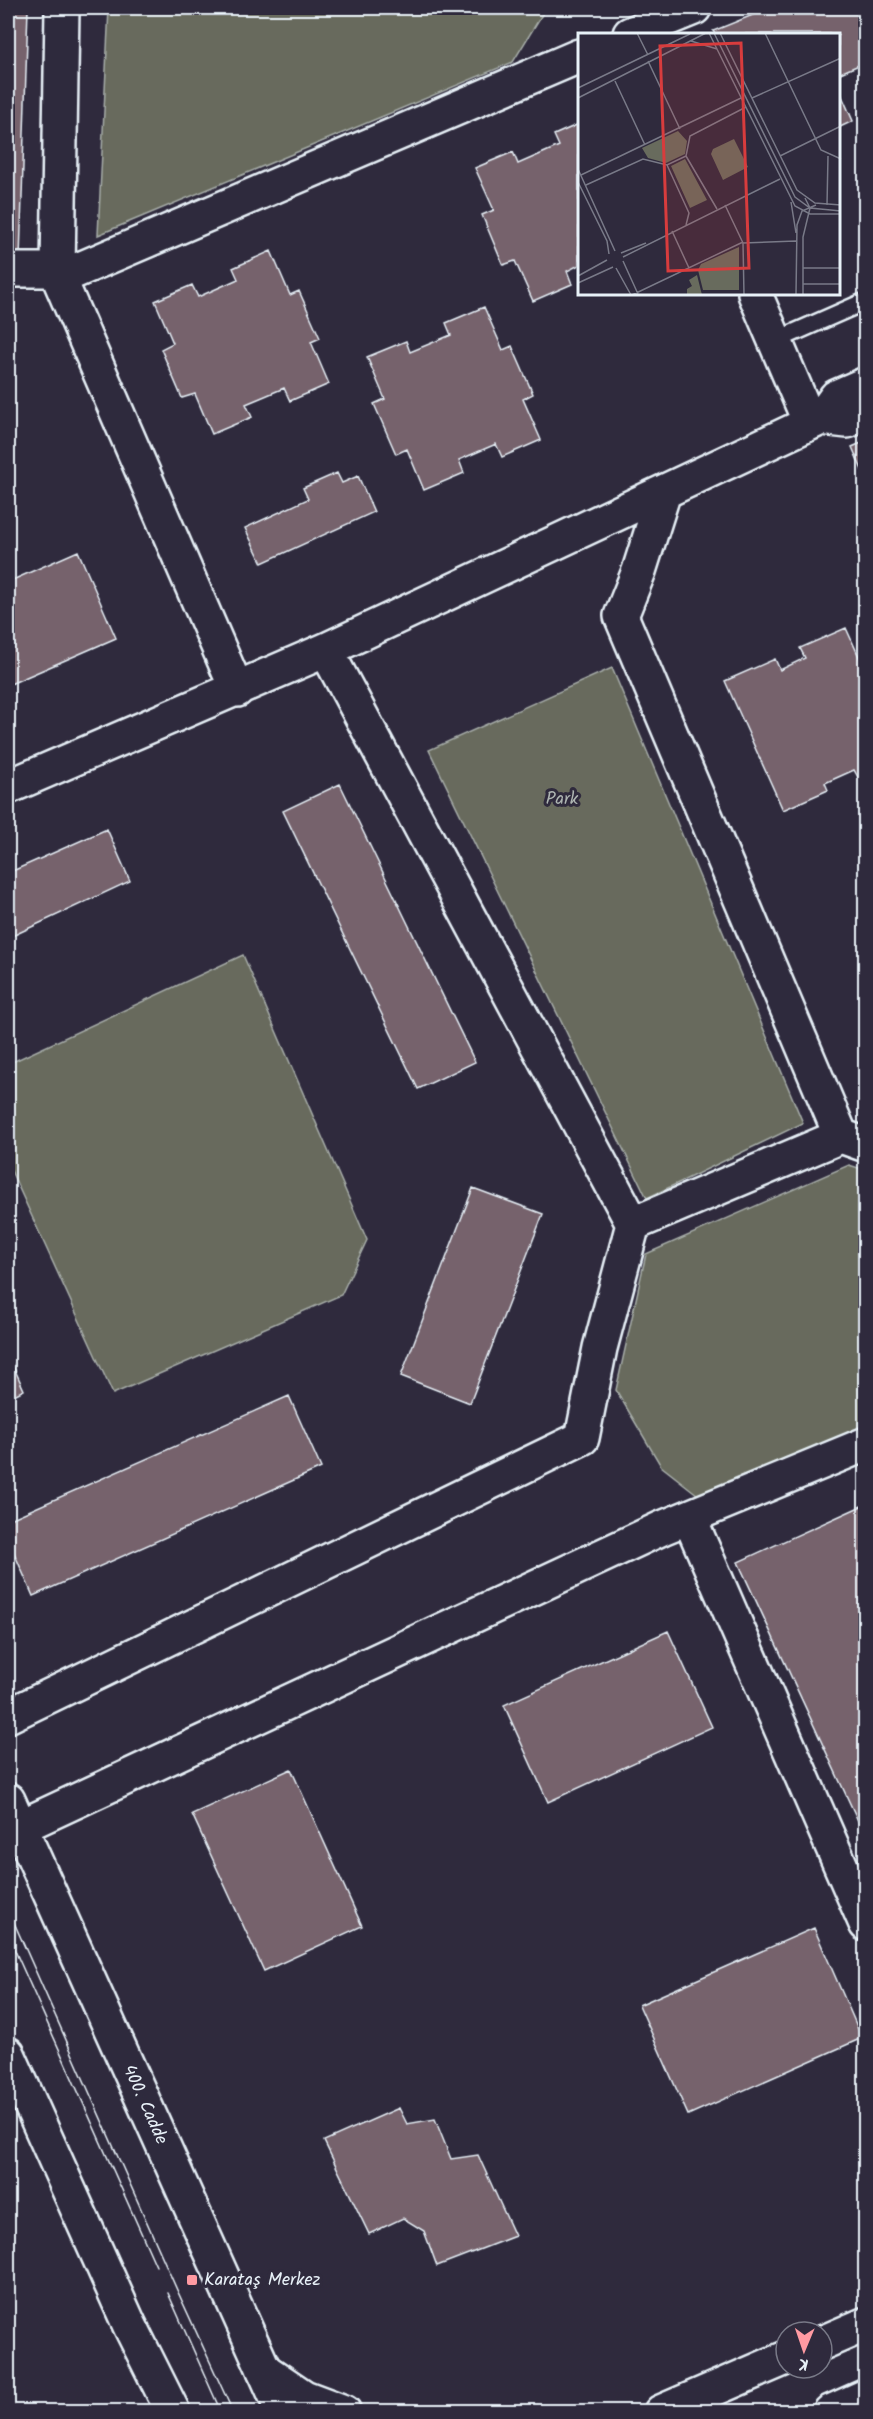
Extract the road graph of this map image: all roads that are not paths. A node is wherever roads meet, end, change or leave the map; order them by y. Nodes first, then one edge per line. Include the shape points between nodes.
1 (62, 8) edge
2 (694, 8) edge
3 (640, 33) edge
4 (578, 56) edge
5 (8, 270) edge
6 (58, 274) junction
7 (756, 296) edge
8 (866, 301) edge
9 (775, 341) junction
10 (866, 384) edge
11 (866, 413) edge
12 (815, 421) junction
13 (664, 492) junction
14 (326, 650) junction
15 (237, 690) junction
16 (8, 787) edge
17 (853, 1141) edge
18 (633, 1224) junction
19 (866, 1444) edge
20 (688, 1517) junction
21 (8, 1716) edge
22 (14, 1814) edge
23 (866, 1924) edge
24 (8, 2054) edge
25 (866, 2324) edge
26 (834, 2338) edge
27 (774, 2363) edge
28 (263, 2370) junction
29 (866, 2396) edge
30 (164, 2403) edge
31 (283, 2412) edge
32 (344, 2412) edge
33 (661, 2412) edge
34 (830, 2412) edge

1 - 6 street
2 - 3 street
4 - 6 street
5 - 6 street
6 - 15 street
7 - 9 street
8 - 9 lane
9 - 12 street
10 - 12 street via 836,397
11 - 12 street via 848,421
12 - 13 street
13 - 14 street
13 - 17 street via 621,616
14 - 15 street
14 - 18 street
15 - 16 street
17 - 18 street
18 - 21 street via 600,1348 582,1438
19 - 20 street
20 - 22 street
20 - 23 street
22 - 28 street, 400. Cadde
24 - 30 street
25 - 26 street
27 - 33 street
28 - 31 street, 400. Cadde
28 - 32 street via 304,2397
29 - 34 street

